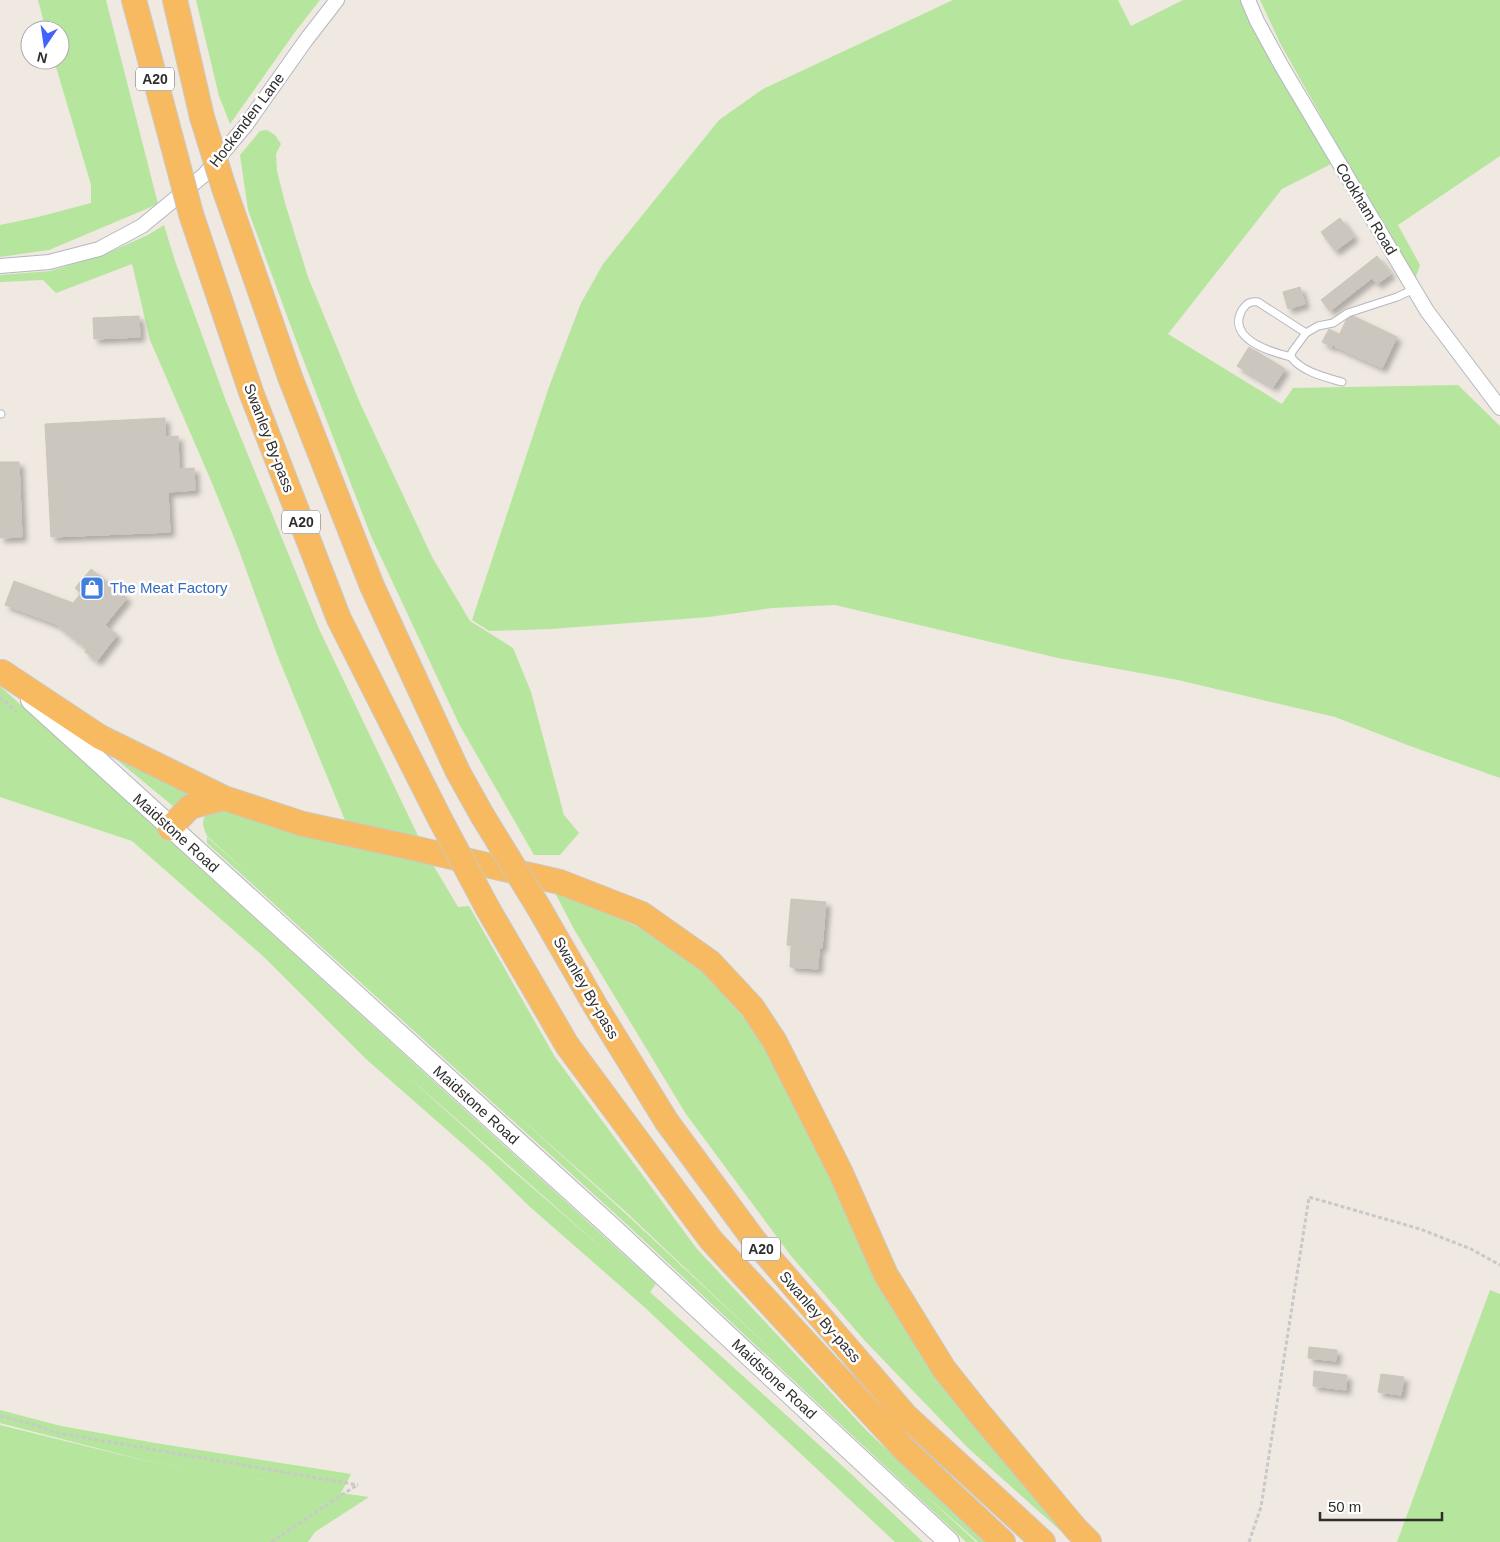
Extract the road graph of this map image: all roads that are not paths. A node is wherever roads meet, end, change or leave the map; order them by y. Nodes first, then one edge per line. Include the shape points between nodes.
1 (134, 0) edge
2 (175, 0) edge
3 (337, 0) edge
4 (1248, 0) edge
5 (0, 266) edge
6 (1414, 290) junction
7 (1306, 333) junction
8 (1291, 357) junction
9 (1342, 382) dead end
10 (1500, 408) edge
11 (1, 671) edge
12 (224, 798) junction
13 (170, 828) junction
14 (949, 1542) edge
15 (1003, 1542) edge
16 (1043, 1542) edge
17 (1089, 1542) edge

1 - 15 highway, Swanley By-pass / A20, bridge via 191,214 251,392 339,619 488,908 567,1045 711,1240 904,1449
2 - 16 highway, Swanley By-pass / A20, bridge via 202,117 290,377 372,586 458,772 482,815 667,1122 754,1240 906,1416
3 - 5 street, Hockenden Lane via 246,125 204,175 142,226 99,249 49,262
4 - 6 street, Cookham Road via 1281,65
6 - 7 lane via 1348,313 1333,323
6 - 10 street, Cookham Road
7 - 8 lane
7 - 8 lane via 1258,302 1248,303 1241,312 1239,328 1243,334 1262,348
8 - 9 lane via 1299,366
11 - 12 highway via 100,738
11 - 13 main road, Maidstone Road
12 - 13 highway via 190,807
12 - 17 highway via 303,824 560,882 642,914 710,962 752,1007 776,1042 840,1171 886,1275 944,1369
13 - 14 main road, Maidstone Road via 611,1227

